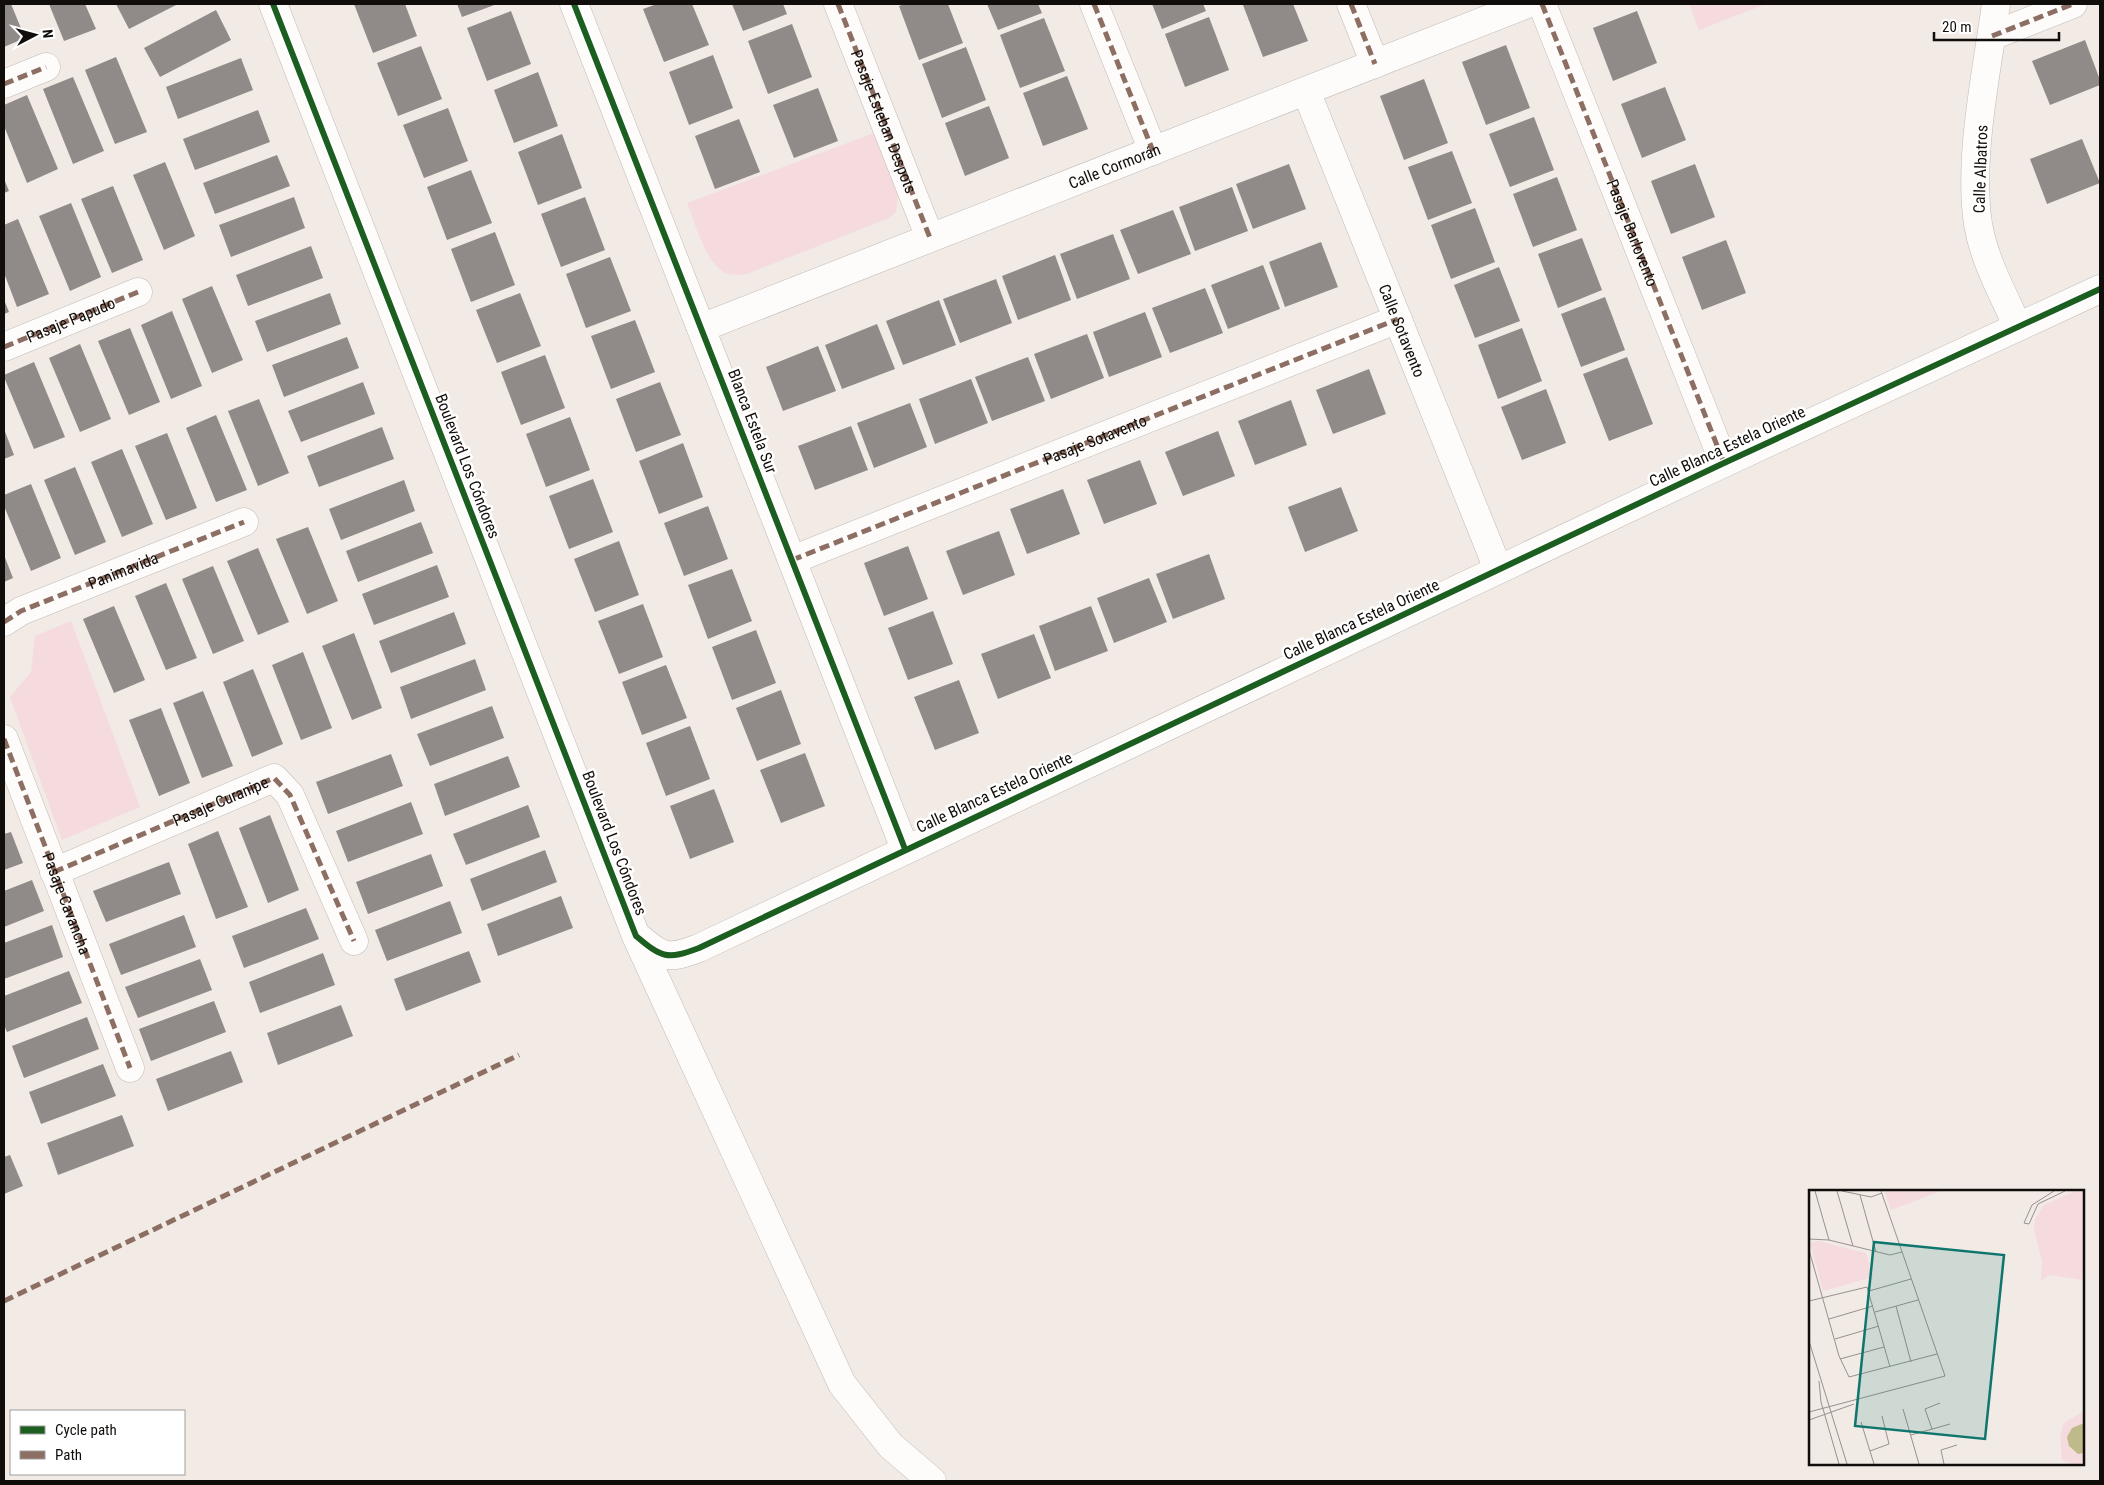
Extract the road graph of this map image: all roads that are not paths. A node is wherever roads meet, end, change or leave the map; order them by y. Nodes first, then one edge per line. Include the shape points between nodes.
1 (273, 4) edge
2 (574, 4) edge
3 (838, 4) edge
4 (1094, 4) edge
5 (1351, 4) edge
6 (1527, 4) edge
7 (1542, 4) edge
8 (1996, 4) edge
9 (2073, 4) edge
10 (1992, 36) junction
11 (1375, 64) junction
12 (46, 67) dead end
13 (4, 84) edge
14 (1306, 91) junction
15 (1152, 151) junction
16 (930, 238) junction
17 (2100, 289) edge
18 (138, 292) dead end
19 (1398, 320) junction
20 (2018, 327) junction
21 (701, 328) junction
22 (4, 346) edge
23 (1724, 462) junction
24 (244, 522) dead end
25 (792, 560) junction
26 (1498, 569) junction
27 (4, 622) edge
28 (4, 739) edge
29 (905, 849) junction
30 (54, 872) junction
31 (636, 936) junction
32 (354, 941) dead end
33 (130, 1068) dead end
34 (932, 1481) edge

1 - 31 street, Boulevard Los Cóndores
2 - 21 street, Blanca Estela Sur
3 - 16 street, Pasaje Esteban Despots
4 - 15 street
5 - 11 street
6 - 11 street, Calle Cormorán
7 - 23 street, Pasaje Barlovento
8 - 10 street, Calle Albatros
9 - 10 street
10 - 20 street, Calle Albatros via 1977,151 1978,224 1993,272
11 - 14 street, Calle Cormorán
12 - 13 street
14 - 15 street, Calle Cormorán
14 - 19 street, Calle Sotavento
15 - 16 street, Calle Cormorán
16 - 21 street, Calle Cormorán
17 - 20 street, Calle Blanca Estela Oriente
18 - 22 street, Pasaje Papudo
19 - 25 street, Pasaje Sotavento
19 - 26 street, Calle Sotavento
20 - 23 street, Calle Blanca Estela Oriente
21 - 25 street, Blanca Estela Sur
23 - 26 street, Calle Blanca Estela Oriente
24 - 27 street, Panimavida via 21,611
25 - 29 street, Blanca Estela Sur
26 - 29 street, Calle Blanca Estela Oriente
28 - 30 street, Pasaje Cavancha
29 - 31 street, Calle Blanca Estela Oriente via 679,956 664,955
30 - 32 street, Pasaje Curanipe via 274,778 290,795
30 - 33 street, Pasaje Cavancha
31 - 34 street, Boulevard Los Cóndores via 842,1384 891,1446

